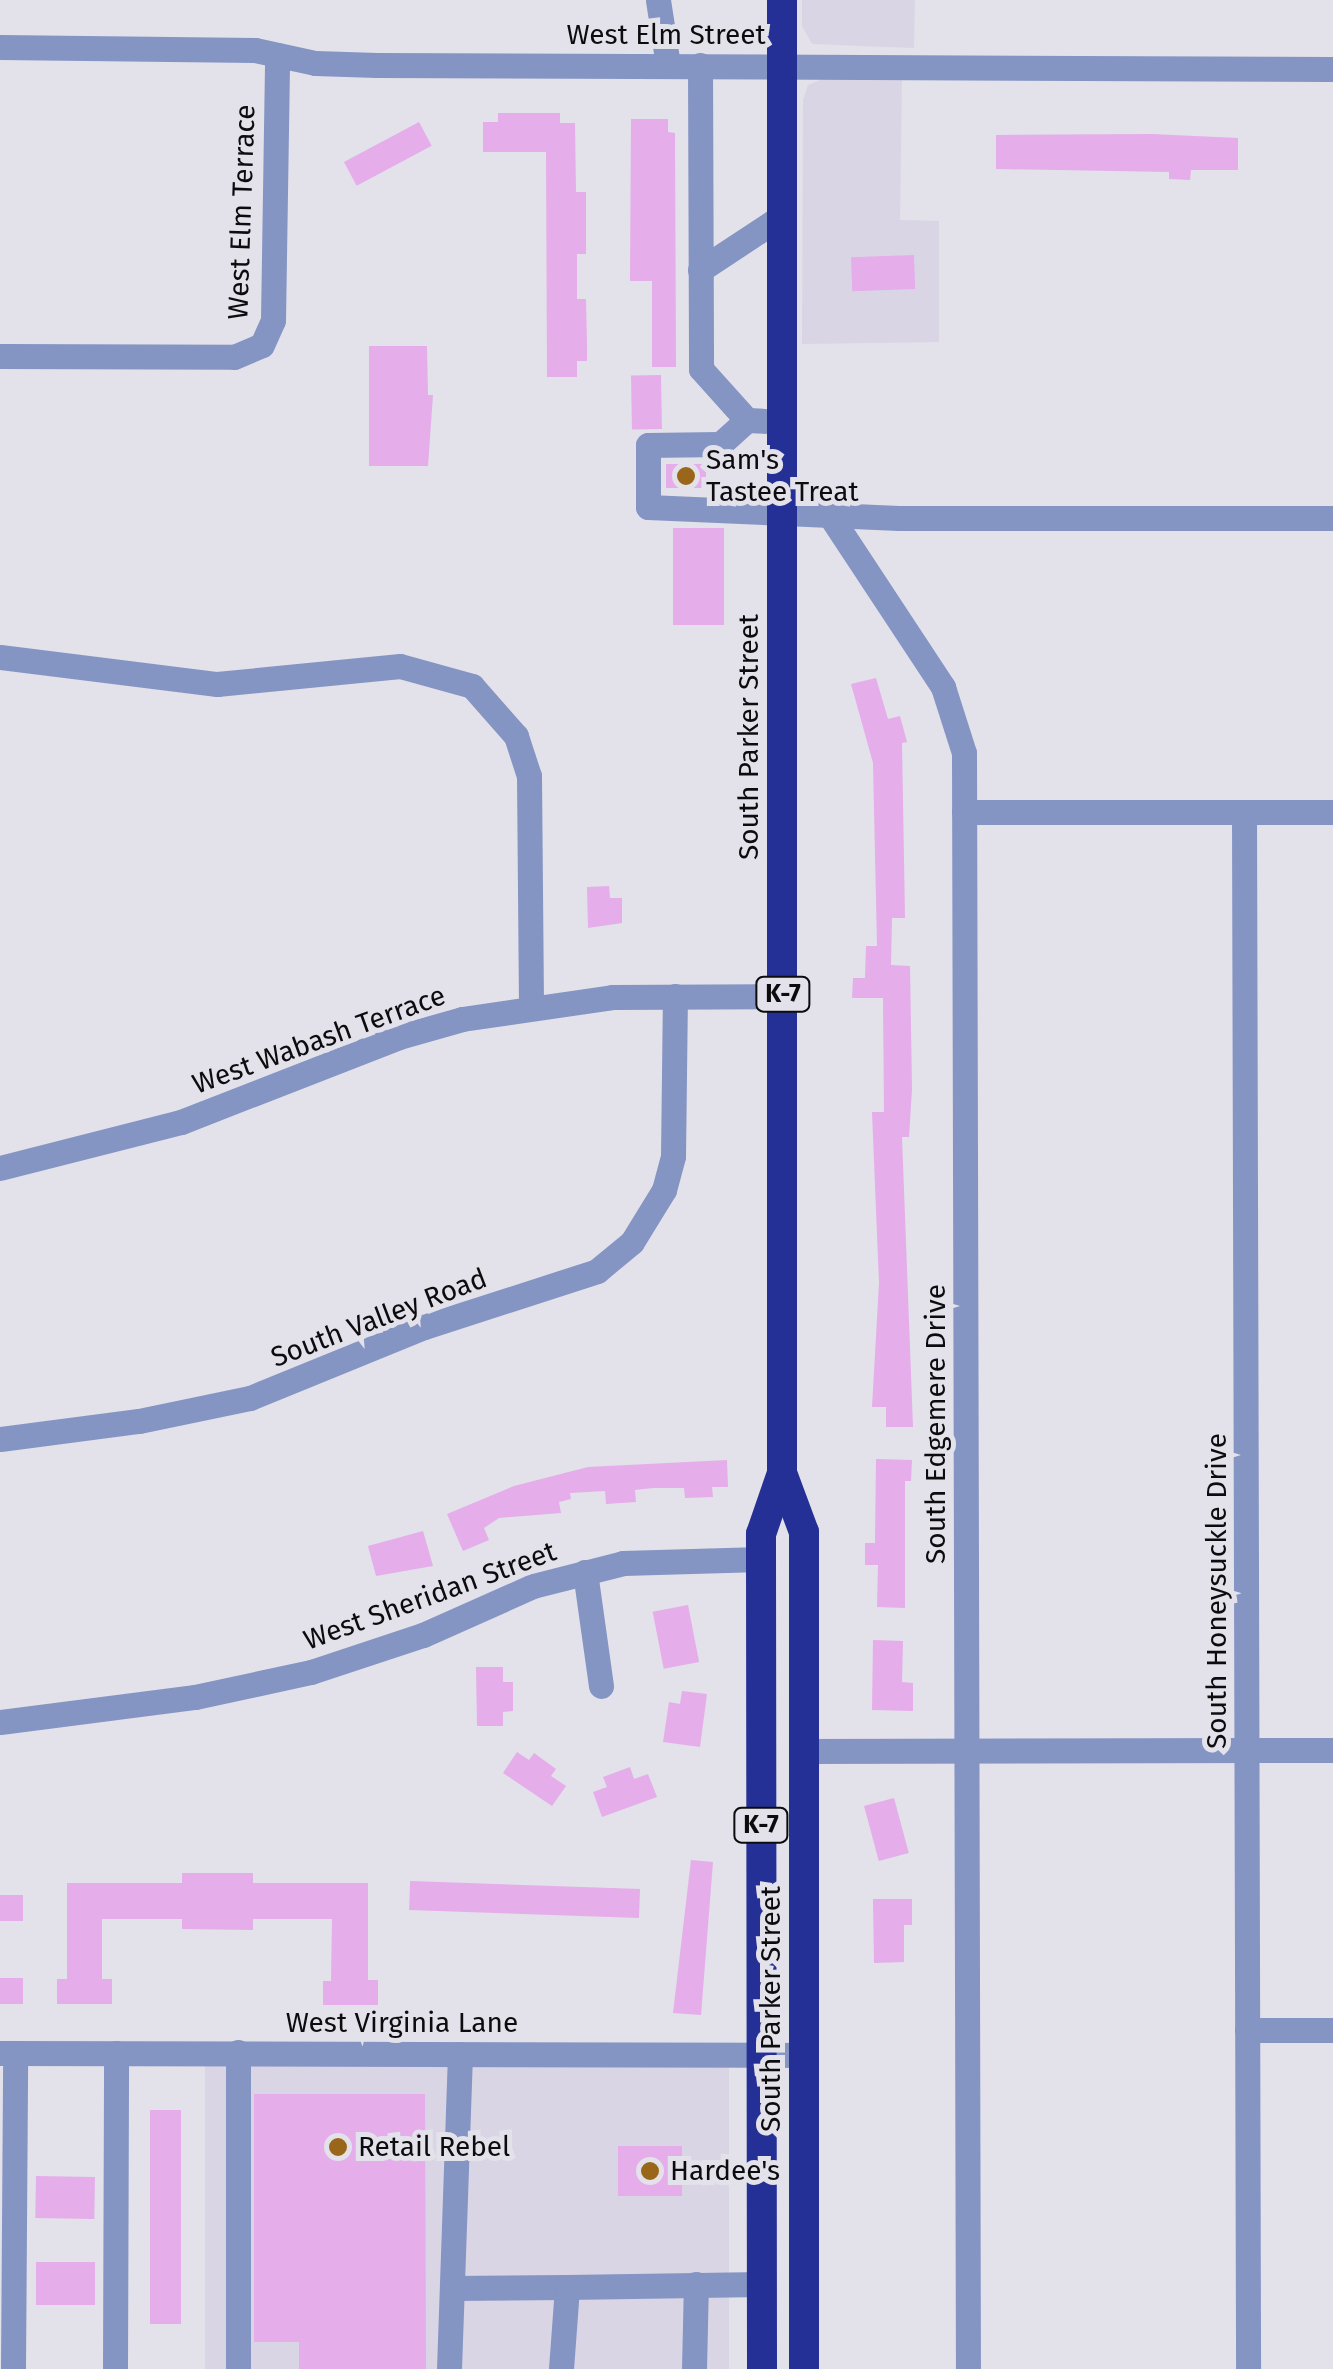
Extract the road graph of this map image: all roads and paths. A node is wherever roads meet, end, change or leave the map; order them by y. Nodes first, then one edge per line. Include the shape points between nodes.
1 (658, 0) edge
2 (782, 0) edge
3 (0, 47) edge
4 (277, 55) junction
5 (782, 64) junction
6 (668, 65) junction
7 (700, 65) junction
8 (1333, 69) edge
9 (782, 216) junction
10 (700, 270) junction
11 (0, 356) edge
12 (747, 420) junction
13 (782, 421) junction
14 (780, 514) junction
15 (831, 517) junction
16 (1333, 518) edge
17 (0, 657) edge
18 (964, 812) junction
19 (1244, 812) junction
20 (1333, 812) edge
21 (675, 996) junction
22 (782, 996) junction
23 (531, 1007) junction
24 (0, 1168) edge
25 (0, 1438) edge
26 (782, 1473) junction
27 (761, 1560) junction
28 (584, 1572) junction
29 (601, 1686) dead end
30 (0, 1722) edge
31 (1333, 1750) edge
32 (804, 1751) junction
33 (966, 1751) junction
34 (1248, 1751) junction
35 (1247, 2030) junction
36 (1333, 2030) edge
37 (238, 2052) junction
38 (7, 2053) edge
39 (116, 2053) junction
40 (460, 2054) junction
41 (761, 2055) junction
42 (804, 2055) junction
43 (696, 2284) junction
44 (762, 2284) junction
45 (567, 2287) junction
46 (452, 2288) junction
47 (12, 2369) edge
48 (115, 2369) edge
49 (238, 2369) edge
50 (449, 2369) edge
51 (561, 2369) edge
52 (694, 2369) edge
53 (762, 2369) edge
54 (804, 2369) edge
55 (968, 2369) edge
56 (1248, 2369) edge

1 - 6 street
2 - 5 highway, South Parker Street / K-7
3 - 4 street, West Elm Street
4 - 6 street, West Elm Street via 315,64
4 - 11 street, West Elm Terrace via 273,320 262,346 234,357
5 - 7 street, West Elm Street
5 - 8 street, West Elm Street
5 - 9 highway, South Parker Street / K-7
6 - 7 street, West Elm Street
7 - 10 street
9 - 10 street
9 - 13 highway, South Parker Street / K-7
10 - 12 street via 701,368
12 - 13 street
12 - 14 street via 720,444 648,444 648,507
13 - 14 highway, South Parker Street / K-7
14 - 15 street
14 - 22 highway, South Parker Street / K-7
15 - 16 street
15 - 18 street, South Edgemere Drive via 957,714
17 - 23 street via 217,684 400,666 472,686 516,736 528,776
18 - 19 street
18 - 33 street, South Edgemere Drive
19 - 20 street
19 - 34 street, South Honeysuckle Drive
21 - 22 street, West Wabash Terrace
21 - 23 street, West Wabash Terrace
21 - 25 street, South Valley Road via 674,1156 664,1190 632,1242 597,1271 424,1327 250,1398
22 - 26 highway, South Parker Street / K-7
23 - 24 street, West Wabash Terrace via 399,1036 180,1122
26 - 27 highway, South Parker Street / K-7 via 761,1534
26 - 32 highway, South Parker Street / K-7 via 804,1532
27 - 28 street, West Sheridan Street via 653,1560
27 - 41 highway, South Parker Street / K-7
28 - 29 street, West Sheridan Street
28 - 30 street, West Sheridan Street via 311,1672 195,1697
31 - 34 street
32 - 33 street
32 - 42 highway, South Parker Street / K-7
33 - 34 street
33 - 55 street, South Edgemere Drive
34 - 35 street, South Honeysuckle Drive
35 - 36 street
35 - 56 street, South Honeysuckle Drive
37 - 39 street, West Virginia Lane
37 - 40 street, West Virginia Lane
37 - 49 street
38 - 39 street, West Virginia Lane
38 - 47 street
39 - 48 street
40 - 41 street, West Virginia Lane
40 - 46 street
41 - 42 street, West Virginia Lane
41 - 44 highway, South Parker Street / K-7
42 - 54 highway, South Parker Street / K-7
43 - 44 street
43 - 45 street
43 - 52 street
44 - 53 highway, South Parker Street / K-7
45 - 46 street
45 - 51 street
46 - 50 street

